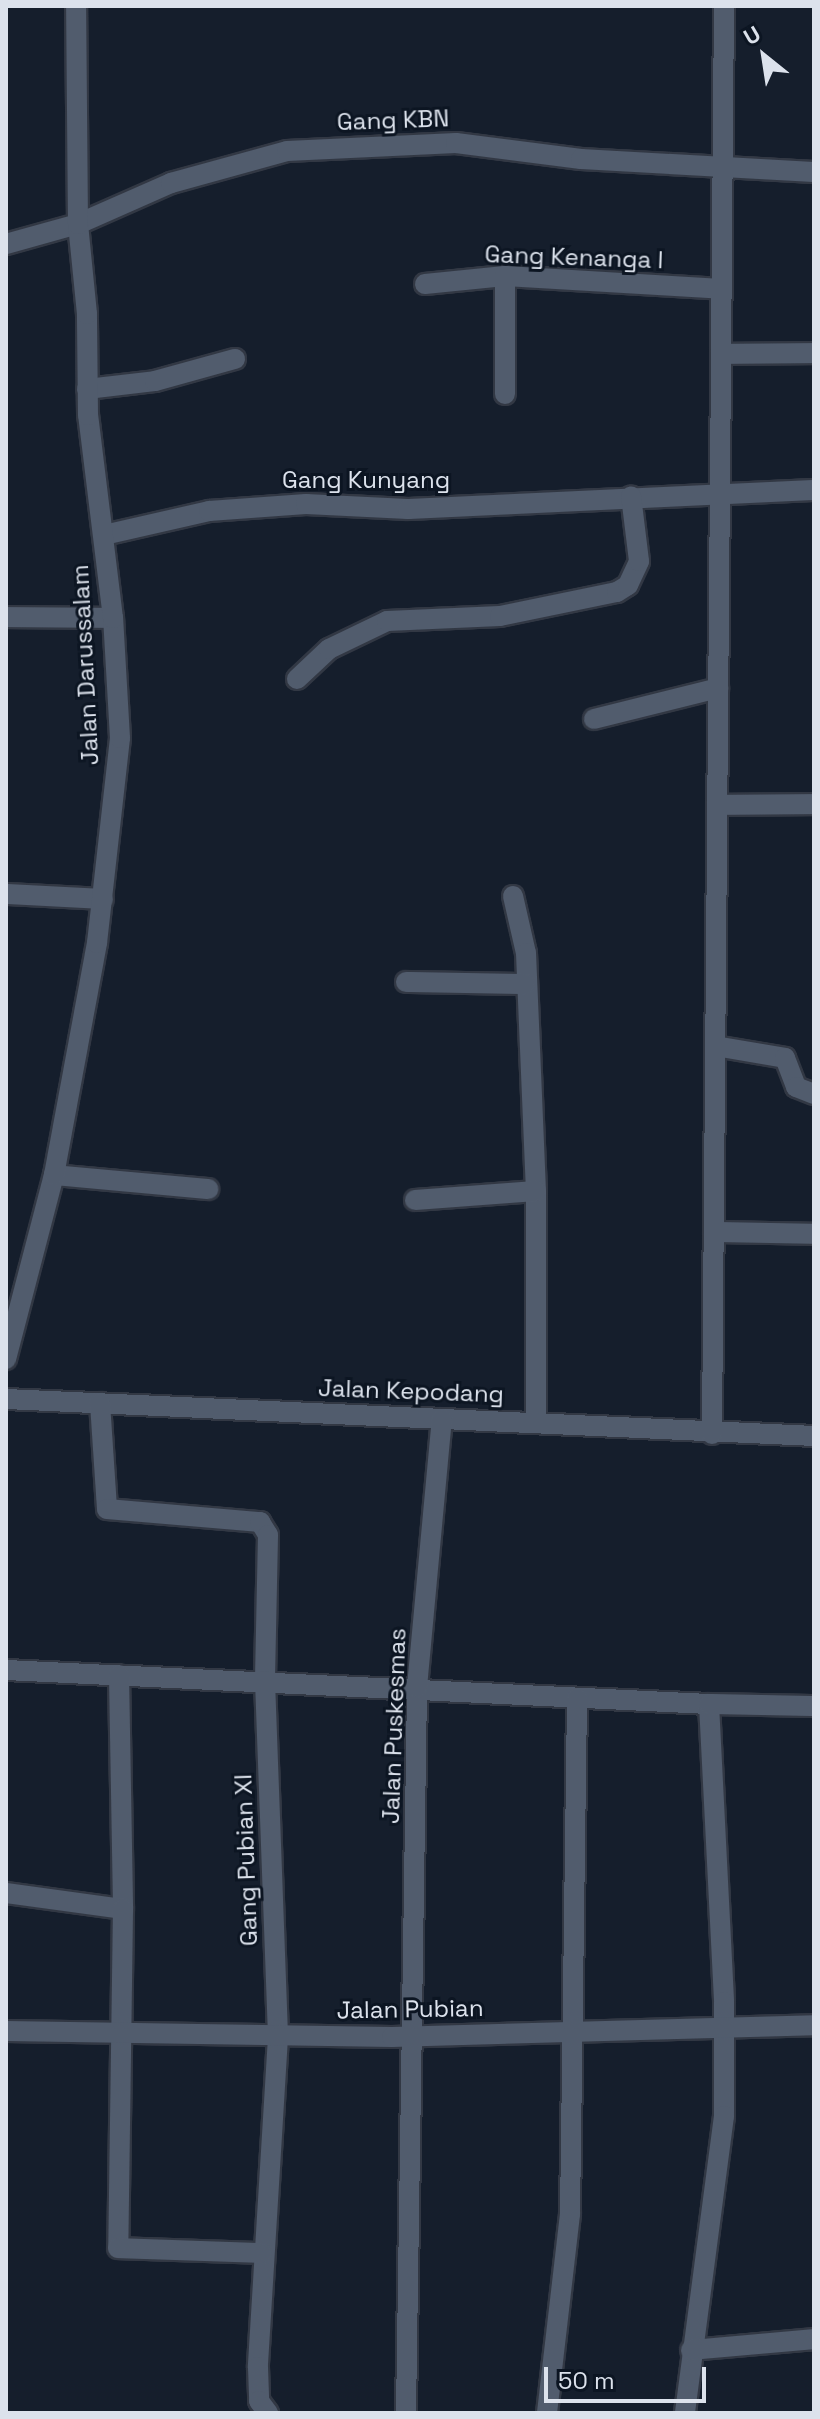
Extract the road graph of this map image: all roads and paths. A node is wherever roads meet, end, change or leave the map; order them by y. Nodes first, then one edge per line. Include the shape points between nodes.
1 (76, 6) edge
2 (724, 6) edge
3 (722, 167) junction
4 (814, 172) edge
5 (78, 224) junction
6 (6, 244) edge
7 (505, 276) junction
8 (425, 284) dead end
9 (722, 289) junction
10 (814, 353) edge
11 (721, 354) junction
12 (235, 359) dead end
13 (87, 389) junction
14 (505, 394) dead end
15 (814, 490) edge
16 (720, 493) junction
17 (631, 496) junction
18 (104, 535) junction
19 (6, 617) edge
20 (113, 618) junction
21 (297, 679) dead end
22 (718, 688) junction
23 (594, 719) dead end
24 (814, 804) edge
25 (717, 805) junction
26 (6, 894) edge
27 (513, 896) dead end
28 (103, 899) junction
29 (406, 982) dead end
30 (525, 984) junction
31 (715, 1046) junction
32 (814, 1094) edge
33 (54, 1175) junction
34 (208, 1189) dead end
35 (536, 1191) junction
36 (415, 1200) dead end
37 (714, 1232) junction
38 (814, 1234) edge
39 (6, 1359) edge
40 (6, 1399) edge
41 (100, 1403) junction
42 (442, 1419) junction
43 (536, 1421) junction
44 (712, 1434) junction
45 (814, 1436) edge
46 (6, 1670) edge
47 (119, 1675) junction
48 (265, 1681) junction
49 (417, 1687) junction
50 (577, 1698) junction
51 (709, 1704) junction
52 (814, 1706) edge
53 (6, 1893) edge
54 (123, 1909) junction
55 (723, 2025) junction
56 (814, 2025) edge
57 (6, 2031) edge
58 (124, 2032) junction
59 (572, 2032) junction
60 (414, 2036) junction
61 (278, 2037) junction
62 (262, 2253) junction
63 (814, 2339) edge
64 (691, 2350) junction
65 (268, 2413) edge
66 (406, 2413) edge
67 (547, 2413) edge
68 (685, 2413) edge

1 - 5 street, Jalan Darussalam
2 - 3 street
3 - 4 street, Gang KBN
3 - 5 street, Gang KBN via 581,159 456,143 287,151 171,183
3 - 9 street
5 - 6 street, Gang KBN
5 - 13 street, Jalan Darussalam
7 - 8 street, Gang Kenanga I
7 - 9 street, Gang Kenanga I
7 - 14 street
9 - 11 street
10 - 11 street
11 - 16 street
12 - 13 street via 155,381
13 - 18 street, Jalan Darussalam
15 - 16 street, Gang Kunyang
16 - 17 street, Gang Kunyang
16 - 22 street
17 - 18 street, Gang Kunyang via 408,509 306,504 209,511
17 - 21 street via 639,561 628,585 617,592 500,616 387,621 329,649
18 - 20 street, Jalan Darussalam
19 - 20 street
20 - 28 street, Jalan Darussalam via 120,738
22 - 23 street
22 - 25 street
24 - 25 street
25 - 31 street
26 - 28 street
27 - 30 street via 526,953
28 - 33 street, Jalan Darussalam
29 - 30 street
30 - 35 street
31 - 32 street via 785,1058 796,1087
31 - 37 street
33 - 34 street
33 - 39 street, Jalan Darussalam
35 - 36 street
35 - 43 street
37 - 38 street
37 - 44 street
40 - 41 street, Jalan Kepodang
41 - 42 street, Jalan Kepodang
41 - 48 street, Gang Pubian XI via 107,1509 260,1522 268,1532
42 - 43 street, Jalan Kepodang
42 - 49 street, Jalan Puskesmas
43 - 44 street, Jalan Kepodang
44 - 45 street, Jalan Kepodang
46 - 47 street
47 - 48 street
47 - 54 street
48 - 49 street
48 - 61 street, Gang Pubian XI
49 - 50 street
49 - 60 street, Jalan Puskesmas
50 - 51 street
50 - 59 street
51 - 52 street
51 - 55 street
53 - 54 street
54 - 58 street
55 - 56 street, Jalan Pubian
55 - 59 street, Jalan Pubian
55 - 64 street via 724,2116 715,2210
57 - 58 street, Jalan Pubian
58 - 61 street, Jalan Pubian
58 - 62 street via 118,2043 118,2248
59 - 60 street, Jalan Pubian
59 - 67 street via 570,2214
60 - 61 street, Jalan Pubian
60 - 66 street, Jalan Puskesmas
61 - 62 street, Gang Pubian XI
62 - 65 street, Gang Pubian XI via 259,2401
63 - 64 street
64 - 68 street

